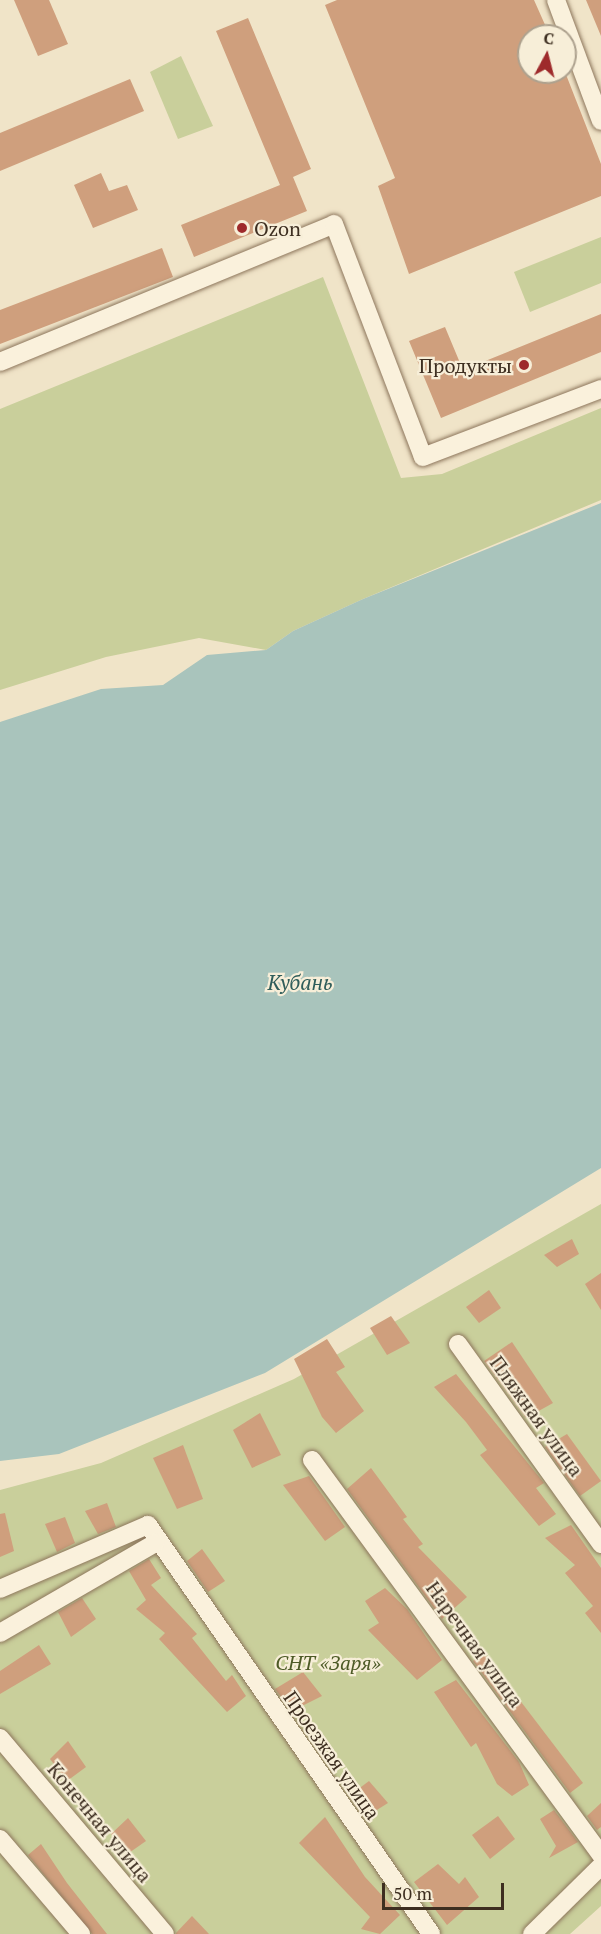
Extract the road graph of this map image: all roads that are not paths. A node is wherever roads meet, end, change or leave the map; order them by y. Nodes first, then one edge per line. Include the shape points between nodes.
1 (556, 0) edge
2 (601, 121) edge
3 (0, 362) edge
4 (601, 389) edge
5 (458, 1344) dead end
6 (312, 1460) dead end
7 (155, 1543) junction
8 (601, 1544) edge
9 (5, 1587) edge
10 (0, 1633) edge
11 (0, 1738) edge
12 (0, 1839) edge
13 (601, 1855) edge
14 (601, 1866) edge
15 (81, 1934) edge
16 (165, 1934) edge
17 (431, 1934) edge
18 (532, 1934) edge

1 - 2 street
3 - 4 street via 334,224 423,457
5 - 8 street, Пляжная улица
6 - 13 street, Наречная улица
7 - 9 street, Проезжая улица via 148,1525
7 - 10 street
7 - 17 street, Проезжая улица
11 - 16 street, Конечная улица
12 - 15 street
14 - 18 street

